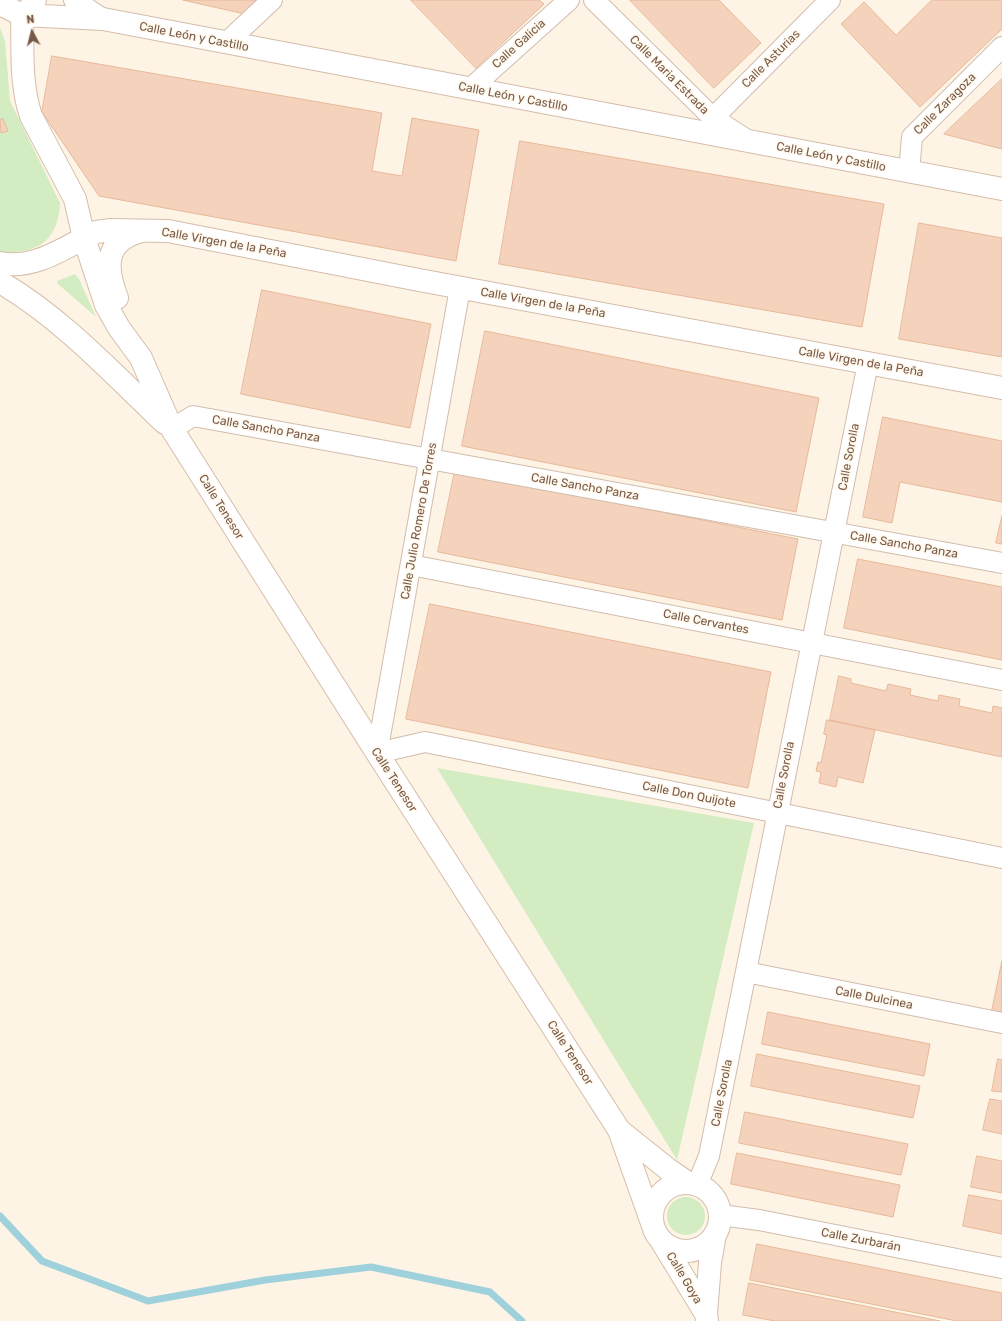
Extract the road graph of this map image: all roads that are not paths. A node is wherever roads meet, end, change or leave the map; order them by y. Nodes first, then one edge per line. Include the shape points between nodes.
1 (74, 0) edge
2 (272, 0) edge
3 (569, 0) edge
4 (594, 0) edge
5 (830, 0) edge
6 (0, 4) edge
7 (29, 8) edge
8 (103, 19) junction
9 (226, 43) junction
10 (1002, 47) edge
11 (470, 89) junction
12 (712, 118) junction
13 (750, 142) junction
14 (909, 172) junction
15 (1002, 190) edge
16 (145, 230) junction
17 (84, 238) junction
18 (0, 263) edge
19 (0, 282) edge
20 (460, 288) junction
21 (141, 358) junction
22 (868, 363) junction
23 (1002, 388) edge
24 (172, 429) junction
25 (430, 458) junction
26 (833, 532) junction
27 (1002, 563) edge
28 (411, 565) junction
29 (811, 642) junction
30 (1002, 680) edge
31 (377, 753) junction
32 (776, 813) junction
33 (1002, 858) edge
34 (746, 972) junction
35 (1002, 1023) edge
36 (619, 1130) junction
37 (693, 1184) junction
38 (718, 1225) junction
39 (657, 1232) junction
40 (1002, 1268) edge
41 (709, 1319) edge

1 - 8 street
2 - 9 street
3 - 11 street, Calle Galicia
4 - 12 street, Calle Maria Estrada
5 - 12 street, Calle Asturias
6 - 7 street
7 - 8 street, Calle León y Castillo
7 - 17 street, Calle Tenesor via 24,91 27,104 75,199
8 - 9 street, Calle León y Castillo
9 - 11 street, Calle León y Castillo
10 - 14 street, Calle Zaragoza via 912,137
11 - 13 street, Calle León y Castillo
12 - 13 street, Calle Maria Estrada
13 - 14 street, Calle León y Castillo
14 - 15 street, Calle León y Castillo
16 - 17 street, Calle Virgen de la Peña via 111,230 96,232
16 - 20 street, Calle Virgen de la Peña via 168,231
16 - 21 street via 122,238 109,260 110,281
17 - 18 street, Calle Virgen de la Peña via 33,262 14,265
17 - 21 street, Calle Tenesor via 106,305
19 - 24 street, Calle Tenesor via 51,316
20 - 22 street, Calle Virgen de la Peña
20 - 25 street, Calle Julio Romero De Torres
21 - 24 street, Calle Tenesor
22 - 23 street, Calle Virgen de la Peña
22 - 26 street, Calle Sorolla
24 - 25 street, Calle Sancho Panza via 193,416
24 - 31 street, Calle Tenesor
25 - 26 street, Calle Sancho Panza
25 - 28 street, Calle Julio Romero De Torres
26 - 27 street, Calle Sancho Panza
26 - 29 street, Calle Sorolla
28 - 29 street, Calle Cervantes
28 - 31 street, Calle Julio Romero De Torres
29 - 30 street, Calle Cervantes
29 - 32 street, Calle Sorolla
31 - 32 street, Calle Don Quijote via 425,742
31 - 36 street, Calle Tenesor
32 - 33 street, Calle Don Quijote
32 - 34 street, Calle Sorolla
34 - 35 street, Calle Dulcinea
34 - 37 street, Calle Sorolla via 709,1156
36 - 37 street, Calle Tenesor via 669,1170
36 - 39 street, Calle Tenesor
37 - 38 street via 713,1197
37 - 39 street via 670,1187 655,1201 652,1212
38 - 39 street via 710,1242 693,1250 671,1248
38 - 40 street, Calle Zurbarán via 759,1220
38 - 41 street, Calle Goya via 710,1262
39 - 41 street, Calle Goya

